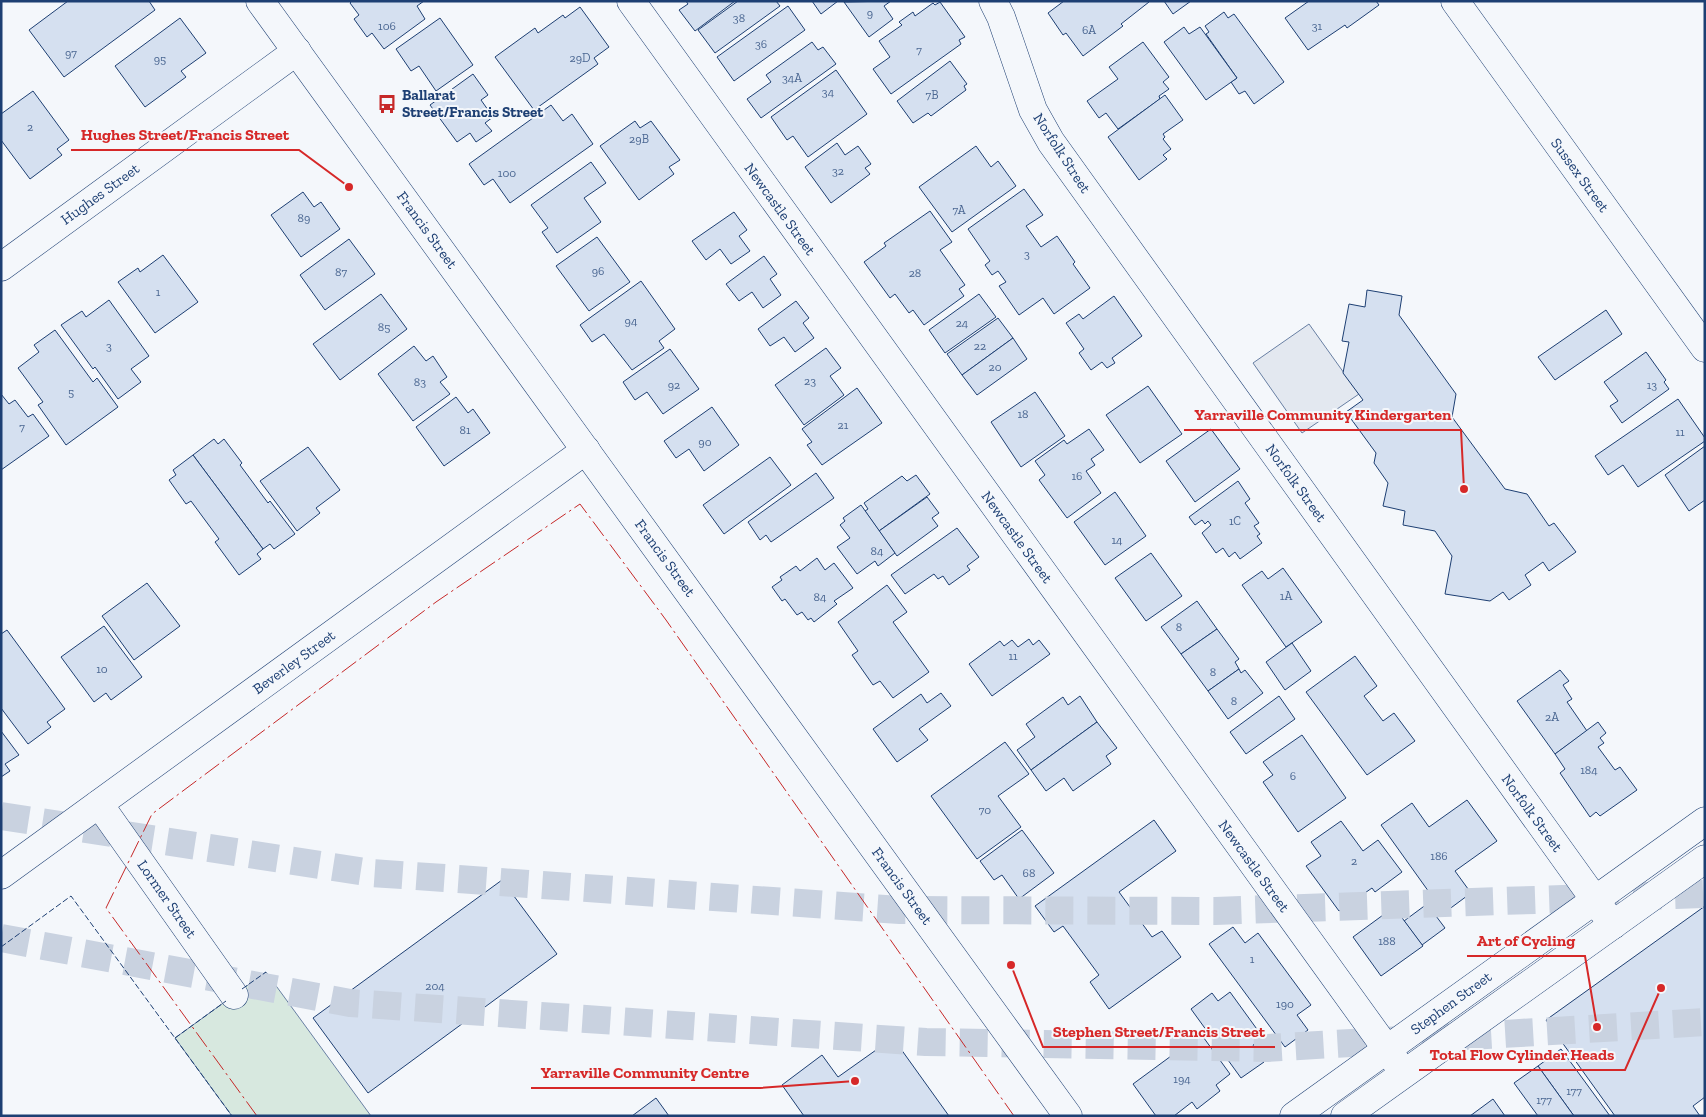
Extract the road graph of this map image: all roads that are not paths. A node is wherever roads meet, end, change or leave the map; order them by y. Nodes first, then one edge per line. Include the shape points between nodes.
1 (260, 1) edge
2 (630, 1) edge
3 (993, 1) edge
4 (1455, 1) edge
5 (297, 51) junction
6 (1, 267) edge
7 (1705, 348) edge
8 (586, 450) junction
9 (99, 804) junction
10 (1705, 820) edge
11 (1705, 859) edge
12 (1, 875) edge
13 (1595, 899) junction
14 (1613, 925) junction
15 (234, 995) dead end
16 (1387, 1049) junction
17 (1404, 1073) junction
18 (1068, 1116) edge
19 (1294, 1116) edge
20 (1345, 1116) edge

1 - 5 street, Francis Street
2 - 16 street, Newcastle Street
3 - 13 street, Norfolk Street via 1033,110 1051,142
4 - 7 street, Sussex Street
5 - 6 street, Hughes Street
5 - 8 street, Francis Street
8 - 9 street, Beverley Street
8 - 18 street, Francis Street
9 - 12 street, Beverley Street
9 - 15 street, Lormer Street
10 - 13 street, Stephen Street
11 - 14 street, Stephen Street
13 - 14 street, Norfolk Street
13 - 16 street, Stephen Street
14 - 17 street, Stephen Street
16 - 17 street, Newcastle Street
16 - 19 street, Stephen Street
17 - 20 street, Stephen Street

